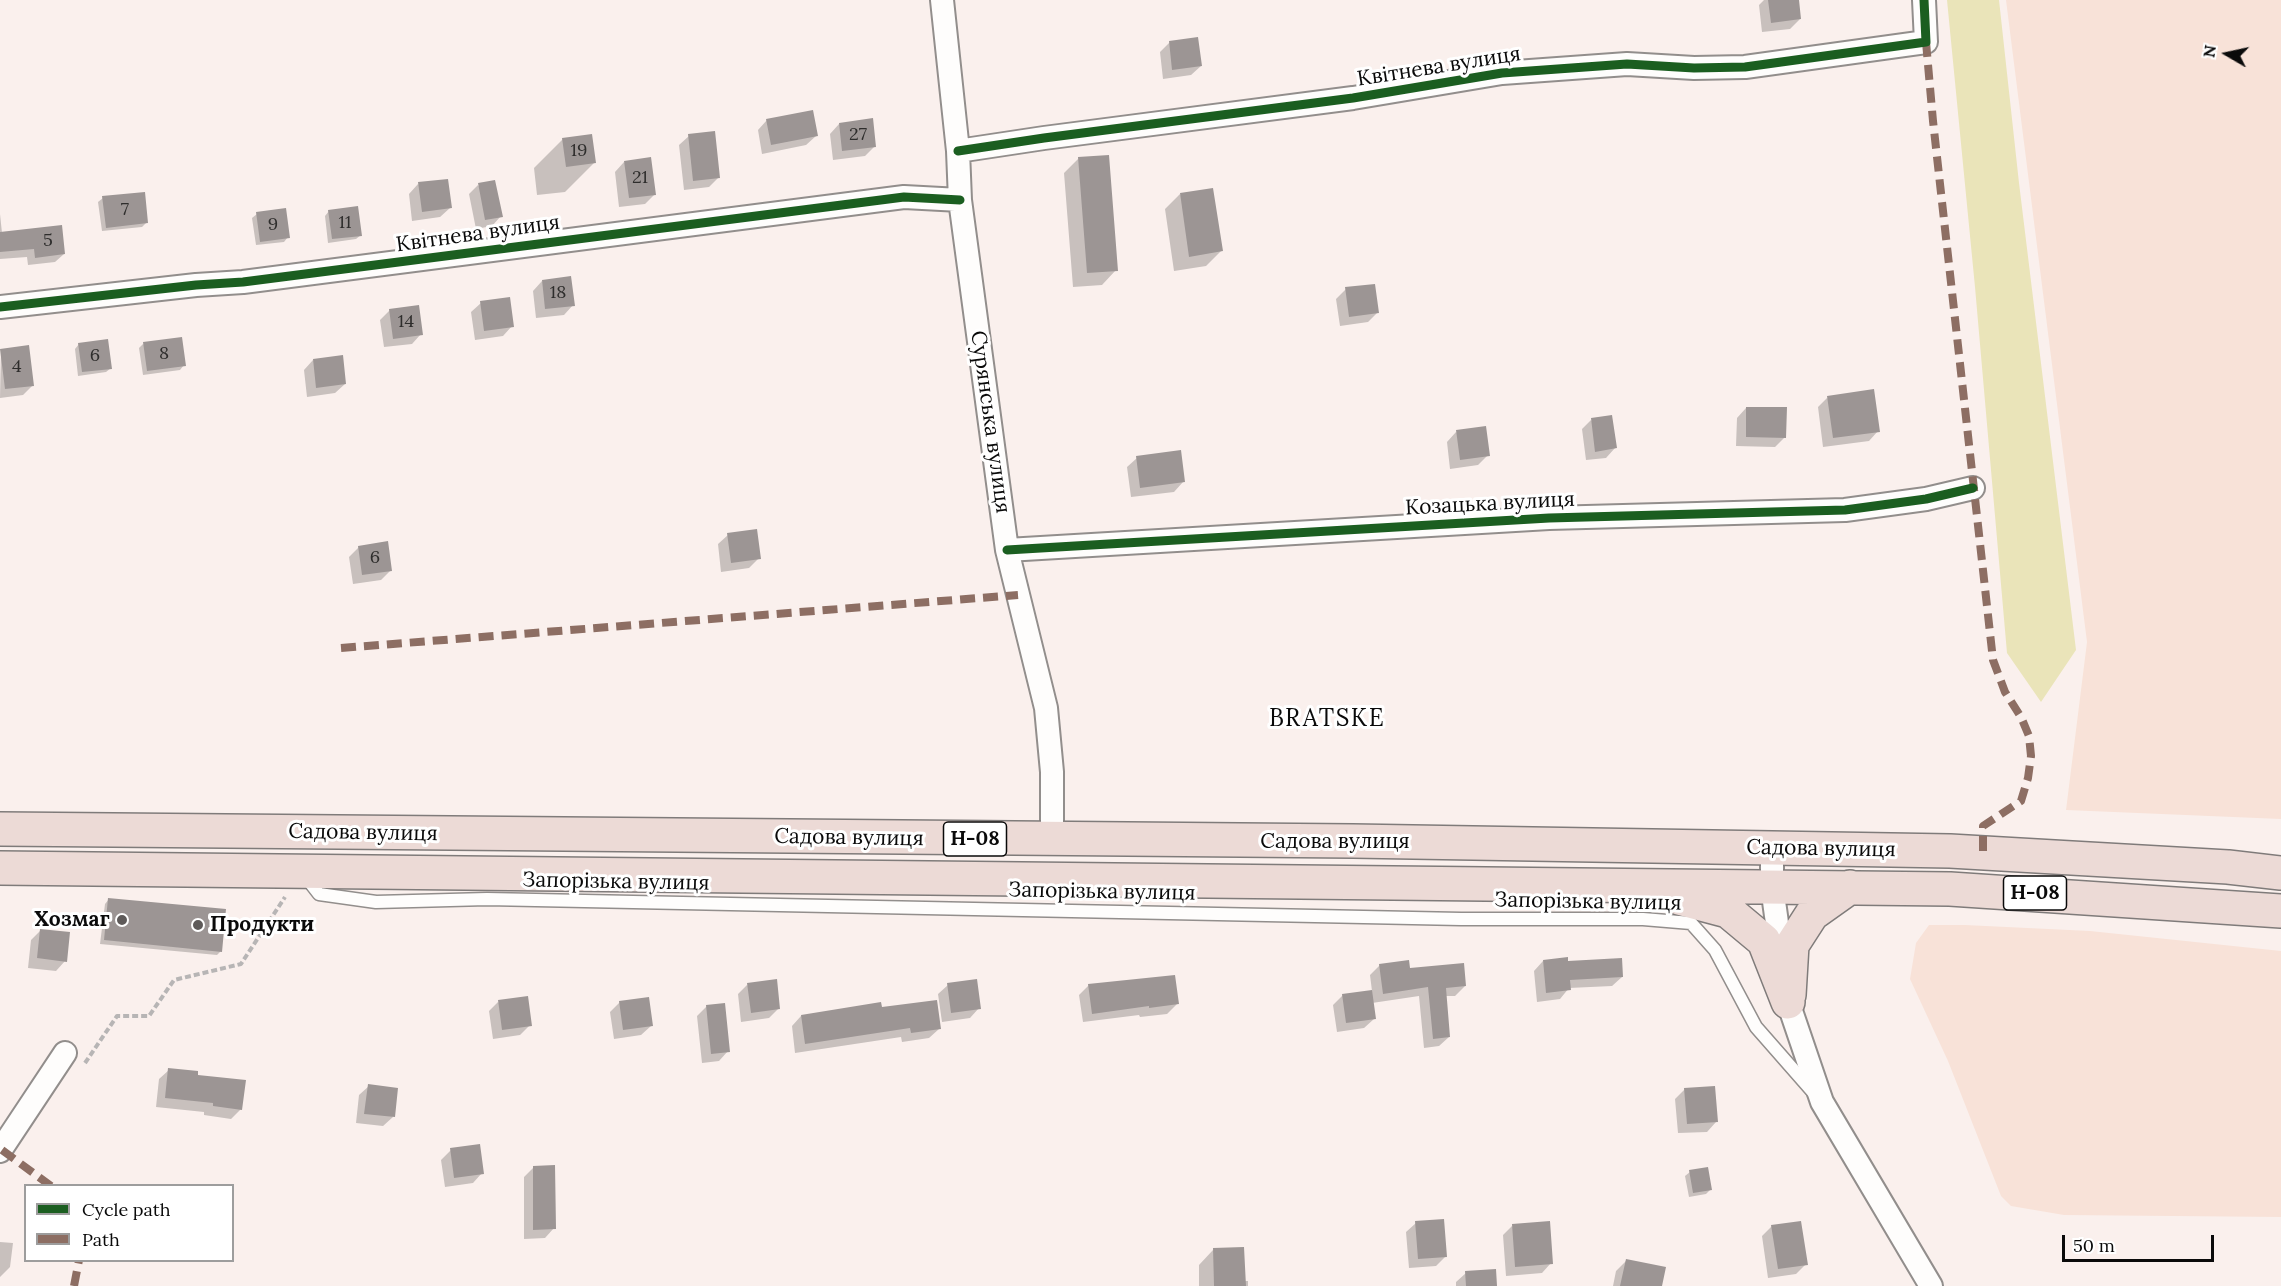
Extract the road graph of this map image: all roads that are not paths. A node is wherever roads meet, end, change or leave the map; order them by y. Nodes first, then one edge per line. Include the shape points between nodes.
1 (942, 0) edge
2 (1924, 0) edge
3 (958, 152) junction
4 (960, 200) junction
5 (0, 307) edge
6 (1973, 488) dead end
7 (1007, 550) junction
8 (0, 830) edge
9 (1052, 840) junction
10 (1772, 848) junction
11 (0, 868) edge
12 (302, 872) junction
13 (2281, 873) edge
14 (1638, 886) junction
15 (1780, 887) junction
16 (1850, 887) junction
17 (2281, 911) edge
18 (1788, 1002) junction
19 (75, 1059) road end
20 (1822, 1102) junction
21 (0, 1151) edge
22 (1931, 1286) edge

1 - 3 street, Сурянська вулиця
2 - 3 street, Квітнева вулиця via 1926,42 1745,67 1628,64 1502,74
3 - 4 street, Сурянська вулиця
4 - 5 street, Квітнева вулиця via 904,197 243,282
4 - 7 street, Сурянська вулиця
6 - 7 street, Козацька вулиця via 1845,510 1549,518
7 - 9 street, Сурянська вулиця via 1046,708 1052,772
8 - 9 main road, Садова вулиця / Н-08
9 - 10 main road, Садова вулиця / Н-08
10 - 13 main road, Садова вулиця / Н-08 via 1950,851
10 - 15 street
11 - 12 main road, Садова вулиця / Н-08
12 - 14 main road, Садова вулиця / Н-08
12 - 20 lane, Запорізька вулиця via 319,894 376,902 499,899 1461,919 1643,919 1691,923 1715,950 1756,1027
14 - 15 main road, Садова вулиця / Н-08
14 - 18 main road via 1728,911 1764,941
15 - 16 main road, Н-08
15 - 18 street
16 - 17 main road, Н-08 via 1962,889
16 - 18 main road via 1812,914 1792,945
18 - 20 street
19 - 21 street via 47,1083
20 - 22 street

